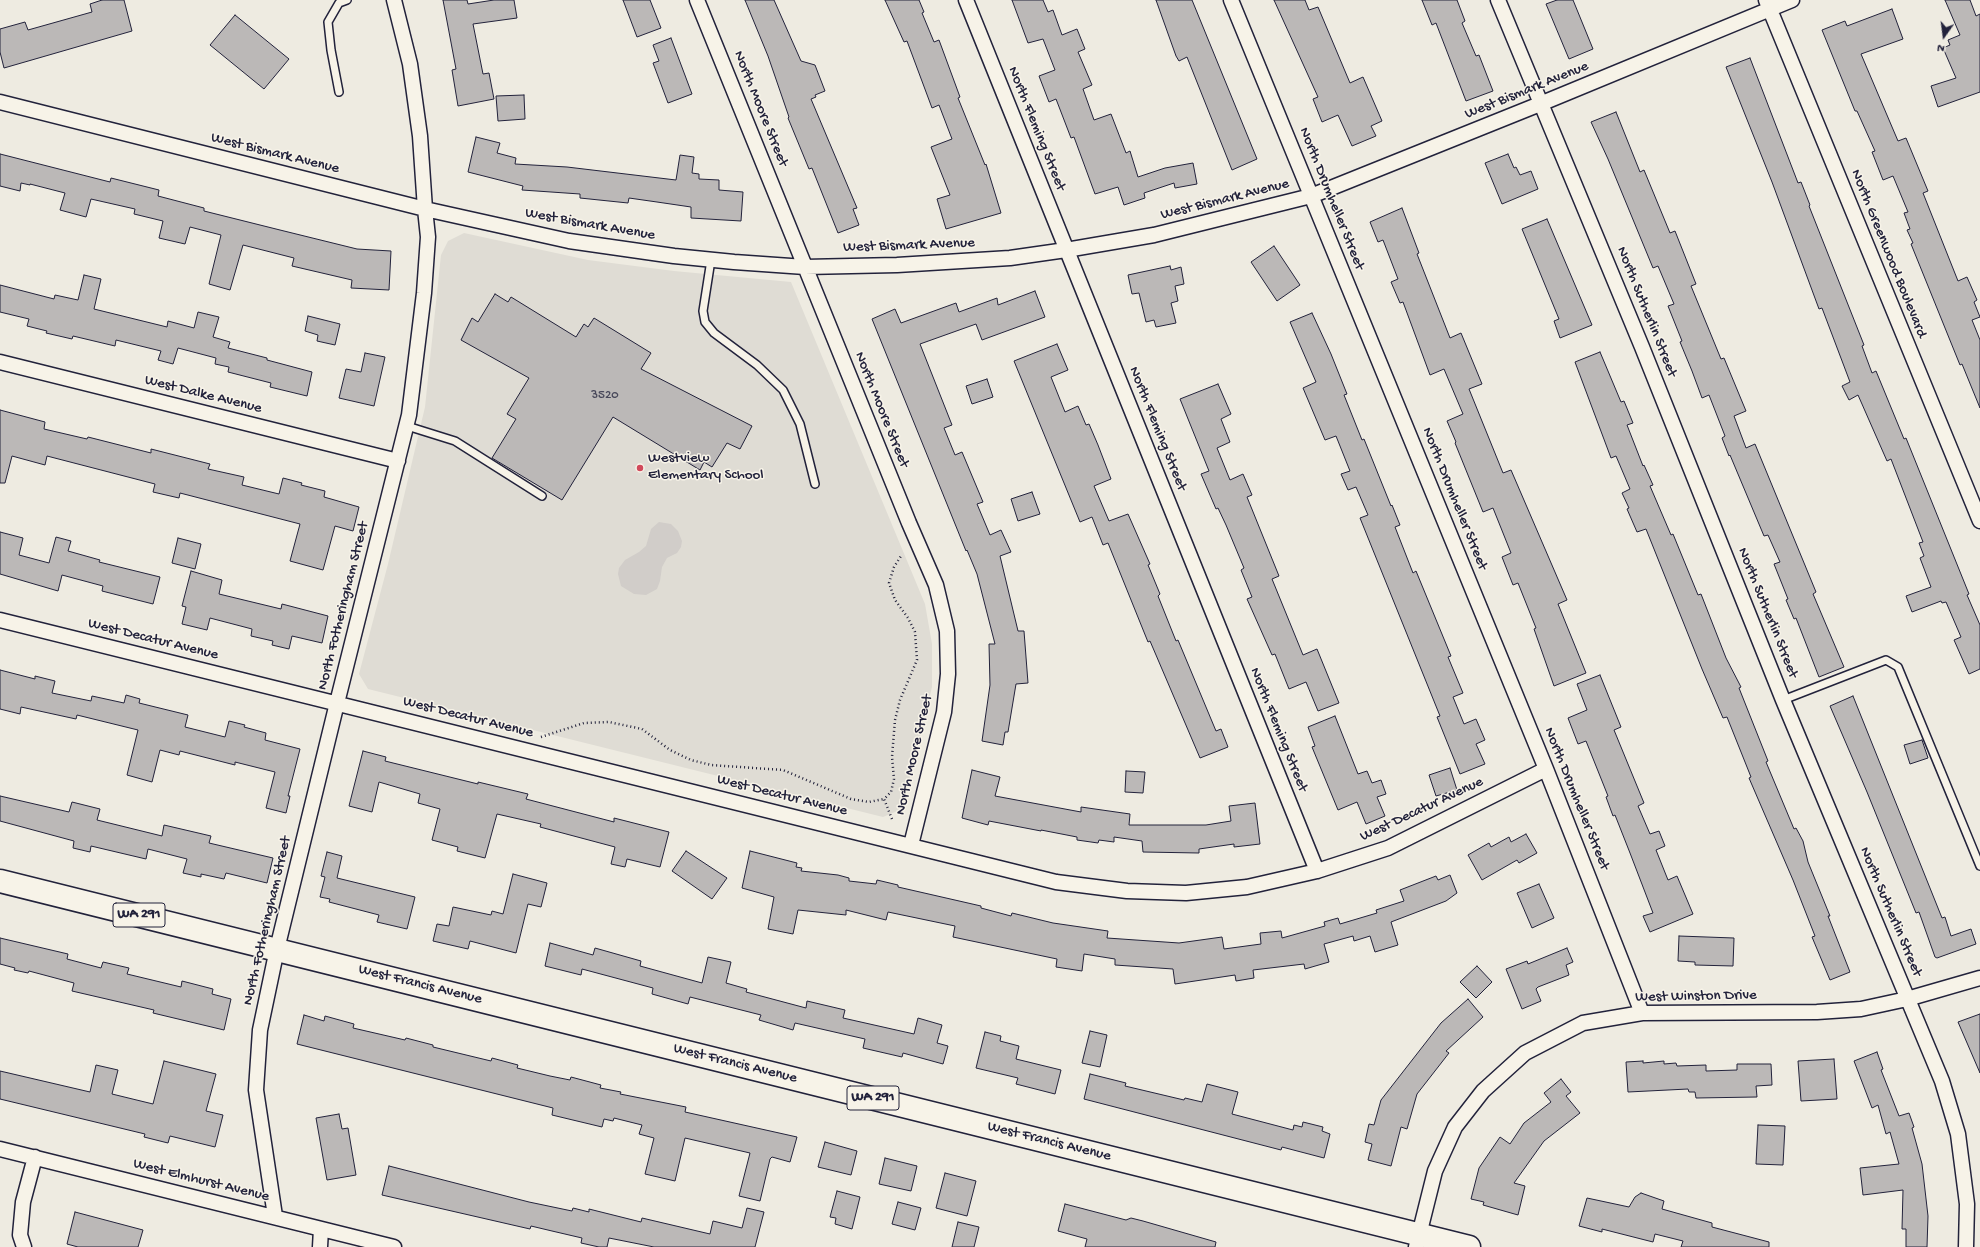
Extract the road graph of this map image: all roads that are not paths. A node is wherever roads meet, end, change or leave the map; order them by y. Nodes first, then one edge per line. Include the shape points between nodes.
1 (348, 0) edge
2 (394, 0) edge
3 (697, 0) edge
4 (966, 0) edge
5 (1231, 0) edge
6 (1498, 0) edge
7 (1792, 0) edge
8 (1767, 5) edge
9 (339, 92) dead end
10 (0, 102) edge
11 (1540, 104) junction
12 (1311, 196) junction
13 (424, 209) junction
14 (1066, 250) junction
15 (711, 260) junction
16 (805, 266) junction
17 (0, 362) edge
18 (406, 426) junction
19 (398, 461) junction
20 (816, 484) dead end
21 (542, 496) dead end
22 (1980, 521) edge
23 (0, 620) edge
24 (1783, 700) junction
25 (337, 703) junction
26 (1546, 769) junction
27 (911, 845) junction
28 (1980, 866) edge
29 (1317, 871) junction
30 (0, 881) edge
31 (277, 949) junction
32 (1980, 978) edge
33 (1907, 999) junction
34 (1642, 1013) junction
35 (0, 1149) edge
36 (35, 1157) junction
37 (275, 1216) junction
38 (321, 1229) junction
39 (1417, 1241) edge
40 (24, 1247) edge
41 (320, 1247) edge
42 (394, 1247) edge
43 (1470, 1247) edge
44 (1966, 1247) edge

1 - 9 lane via 339,3 328,22
2 - 13 street, North Fotheringham Street via 411,71 420,136
3 - 16 street, North Moore Street
4 - 14 street, North Fleming Street
5 - 12 street, North Drumheller Street
6 - 11 street, North Sutherlin Street
7 - 8 street, West Bismark Avenue
8 - 11 street, West Bismark Avenue
8 - 22 street, North Greenwood Boulevard
10 - 13 street, West Bismark Avenue
11 - 12 street, West Bismark Avenue
11 - 24 street, North Sutherlin Street via 1645,354
12 - 14 street, West Bismark Avenue via 1154,235
12 - 26 street, North Drumheller Street
13 - 15 street, West Bismark Avenue via 569,241
13 - 18 street, North Fotheringham Street via 428,237 426,265 416,367
14 - 16 street, West Bismark Avenue via 1010,258 897,265
14 - 29 street, North Fleming Street
15 - 16 street, West Bismark Avenue
15 - 20 lane via 703,311 705,322 714,333 757,365 783,390 800,424
16 - 27 street, North Moore Street via 936,585 947,631 948,674 944,712
17 - 19 street, West Dalke Avenue
18 - 19 street, North Fotheringham Street
18 - 21 lane via 455,441
19 - 25 street, North Fotheringham Street
23 - 25 street, West Decatur Avenue
24 - 28 lane via 1886,660 1898,667
24 - 33 street, North Sutherlin Street
25 - 27 street, West Decatur Avenue
25 - 31 street, North Fotheringham Street
26 - 29 street, West Decatur Avenue via 1388,848
26 - 34 street, North Drumheller Street
27 - 29 street, West Decatur Avenue via 1056,882 1127,891 1186,892 1247,887
30 - 31 main road, West Francis Avenue / WA 291
31 - 37 street, North Fotheringham Street via 260,1030 256,1090
31 - 39 main road, West Francis Avenue / WA 291
32 - 33 street, West Winston Drive
33 - 34 street, West Winston Drive via 1861,1009 1817,1012
33 - 44 street, North Sutherlin Street via 1942,1081 1958,1134 1967,1204
34 - 39 street, West Winston Drive via 1582,1023 1525,1053 1483,1091 1455,1127 1435,1171
35 - 36 street, West Elmhurst Avenue
36 - 37 street, West Elmhurst Avenue
36 - 40 street via 24,1202 20,1235
37 - 38 street, West Elmhurst Avenue
38 - 41 street
38 - 42 street, West Elmhurst Avenue
39 - 43 main road, West Francis Avenue / WA 291

